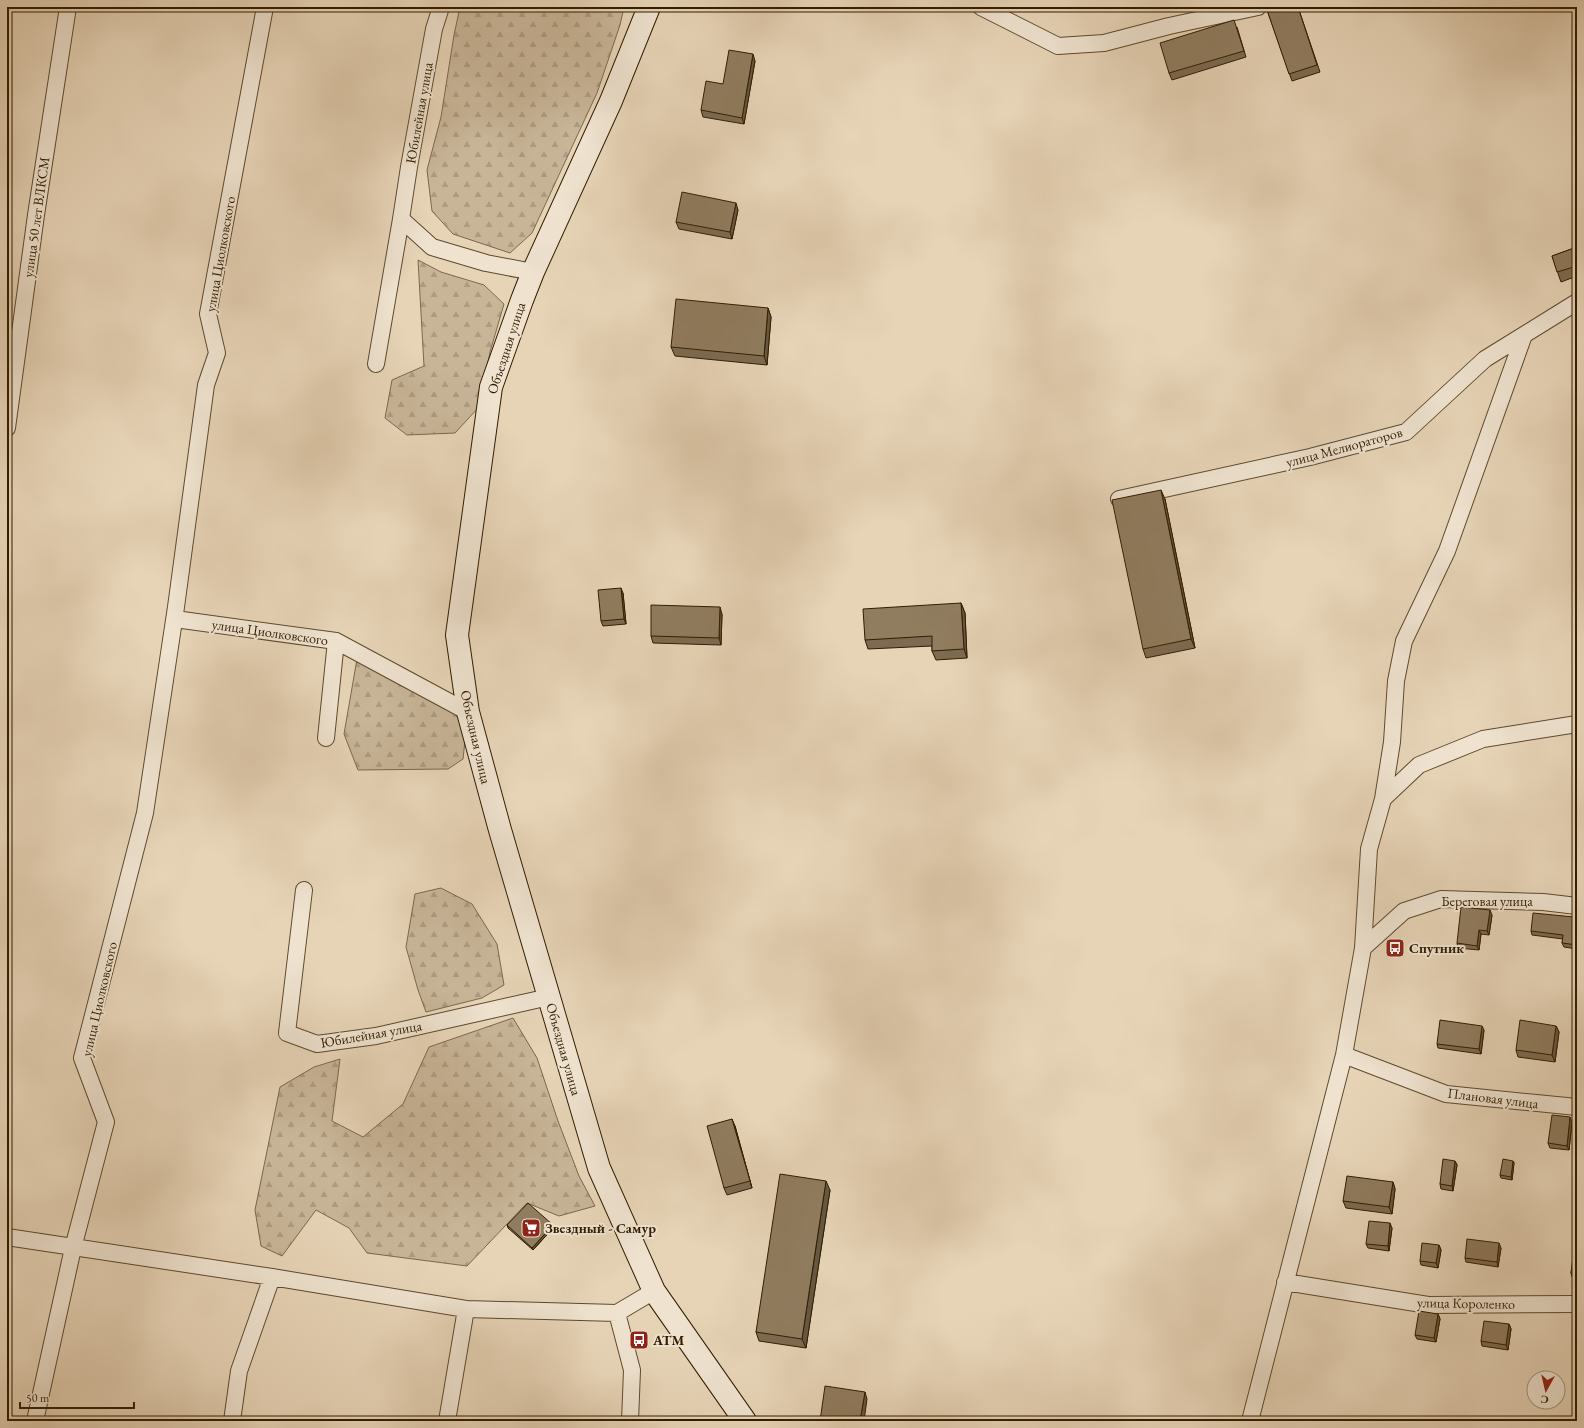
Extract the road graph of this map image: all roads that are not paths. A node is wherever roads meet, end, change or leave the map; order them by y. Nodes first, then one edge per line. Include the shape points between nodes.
1 (68, 7) edge
2 (265, 7) edge
3 (441, 7) edge
4 (649, 7) edge
5 (981, 7) edge
6 (1258, 7) edge
7 (401, 219) junction
8 (533, 272) junction
9 (1577, 302) edge
10 (1524, 335) junction
11 (376, 364) dead end
12 (7, 428) edge
13 (1119, 498) edge
14 (175, 619) junction
15 (336, 641) junction
16 (468, 712) junction
17 (1577, 724) edge
18 (326, 738) dead end
19 (1383, 799) junction
20 (304, 890) dead end
21 (1577, 906) edge
22 (1363, 948) junction
23 (549, 997) junction
24 (1344, 1055) junction
25 (1577, 1107) edge
26 (7, 1237) edge
27 (73, 1248) junction
28 (272, 1277) junction
29 (1285, 1282) junction
30 (654, 1291) junction
31 (1577, 1304) edge
32 (466, 1309) junction
33 (617, 1313) junction
34 (34, 1421) edge
35 (232, 1421) edge
36 (447, 1421) edge
37 (630, 1421) edge
38 (745, 1421) edge
39 (1250, 1421) edge

1 - 12 street, улица 50 лет ВЛКСМ
2 - 14 street, улица Циолковского via 208,314 217,353 206,385
3 - 7 street, Юбилейная улица via 434,29
4 - 8 main road, Объездная улица via 611,101
5 - 6 street via 1058,46 1104,43
7 - 8 street via 432,247 486,264
7 - 11 street, Юбилейная улица
8 - 16 main road, Объездная улица via 491,387 457,635
9 - 10 street, улица Мелиораторов
10 - 13 street, улица Мелиораторов via 1485,359 1406,432 1310,457
10 - 19 street via 1447,551 1404,641 1396,682 1392,742
14 - 15 street, улица Циолковского
14 - 27 street, улица Циолковского via 145,813 82,1058 106,1122
15 - 16 street, улица Циолковского
15 - 18 street
16 - 23 main road, Объездная улица
17 - 19 street via 1483,739 1419,765
19 - 22 street via 1368,849
20 - 23 street, Юбилейная улица via 287,1033 317,1044 376,1036
21 - 22 street, Береговая улица via 1543,902 1441,899 1404,911
22 - 24 street
23 - 30 main road, Объездная улица via 599,1168
24 - 25 street, Плановая улица via 1446,1094
24 - 29 street
26 - 27 street
27 - 28 street
27 - 34 street, улица Циолковского
28 - 32 street
28 - 35 street via 239,1371
29 - 31 street, улица Короленко via 1428,1305
29 - 39 street
30 - 33 street
30 - 38 main road, Объездная улица
32 - 33 street
32 - 36 street
33 - 37 street via 632,1370

